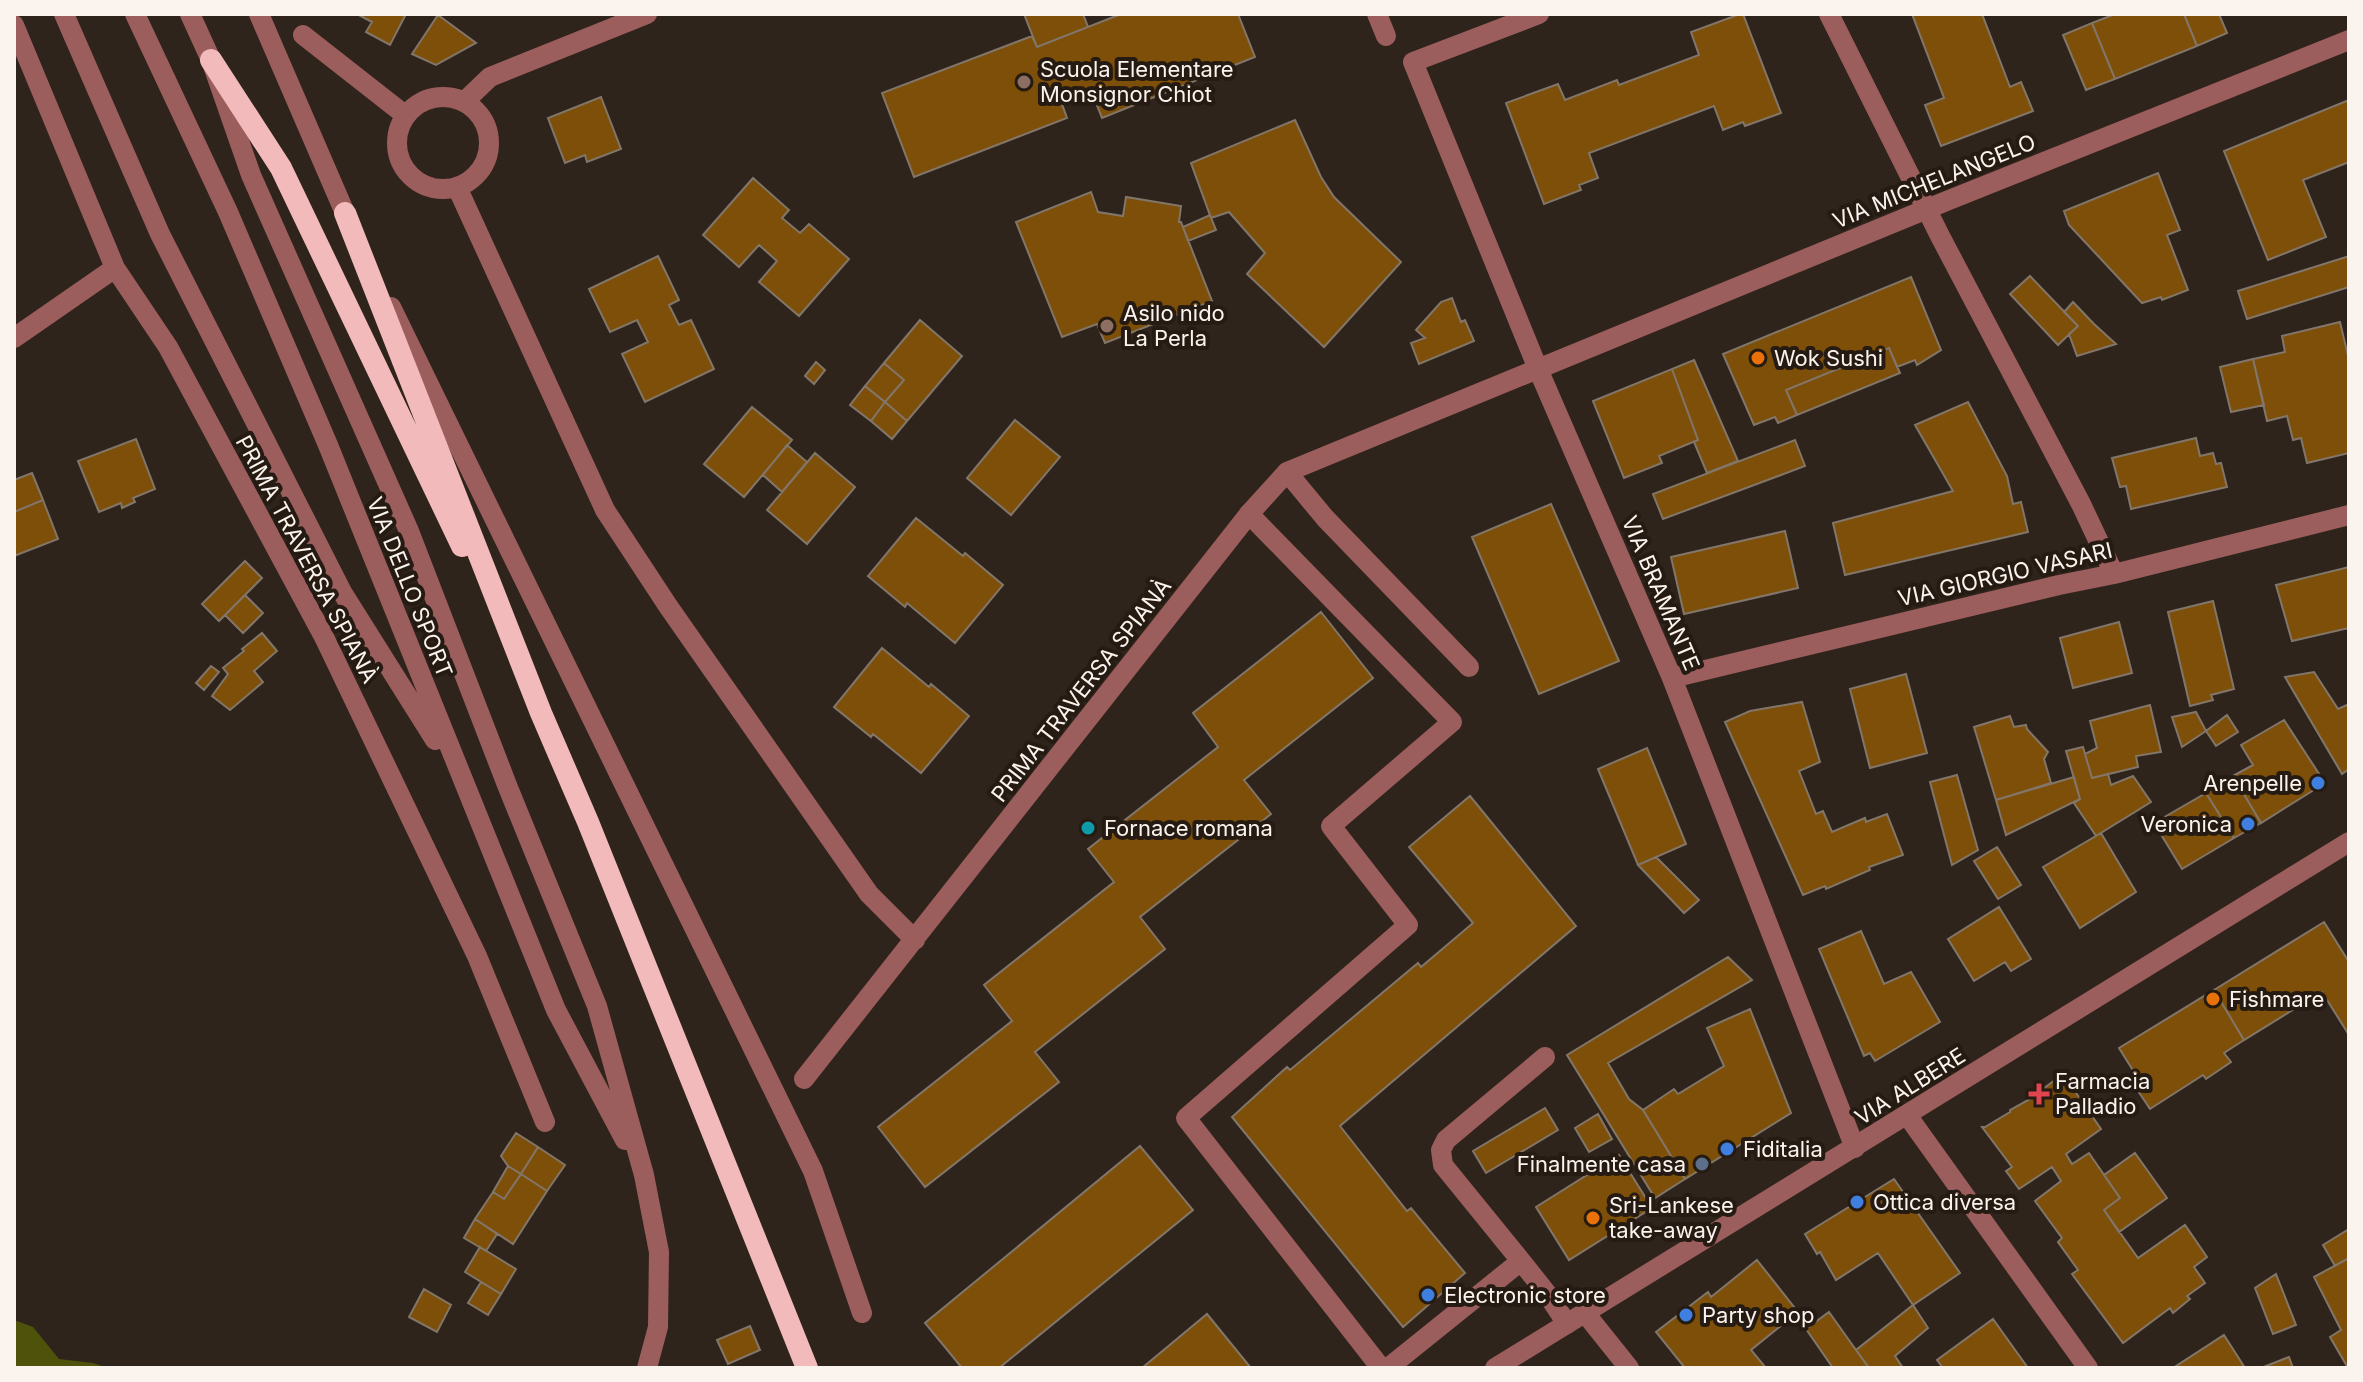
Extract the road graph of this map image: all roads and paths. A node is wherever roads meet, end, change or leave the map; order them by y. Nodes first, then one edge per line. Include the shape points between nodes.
1 (64, 14) edge
2 (135, 14) edge
3 (190, 14) edge
4 (259, 14) edge
5 (647, 14) edge
6 (1377, 14) edge
7 (1539, 14) edge
8 (1829, 14) edge
9 (14, 25) edge
10 (303, 35) dead end
11 (1386, 36) dead end
12 (2349, 40) edge
13 (211, 60) junction
14 (465, 101) junction
15 (405, 115) junction
16 (457, 187) junction
17 (1927, 209) junction
18 (345, 213) junction
19 (115, 268) junction
20 (14, 338) edge
21 (1538, 369) junction
22 (1287, 472) junction
23 (1249, 514) junction
24 (2349, 515) edge
25 (2114, 574) junction
26 (1469, 667) dead end
27 (1672, 678) junction
28 (541, 713) junction
29 (463, 784) junction
30 (2346, 848) edge
31 (915, 940) junction
32 (1545, 1057) dead end
33 (804, 1079) dead end
34 (1907, 1115) junction
35 (545, 1122) dead end
36 (1855, 1148) junction
37 (644, 1175) junction
38 (1521, 1261) junction
39 (862, 1313) dead end
40 (1585, 1313) junction
41 (1567, 1324) junction
42 (647, 1368) edge
43 (807, 1368) edge
44 (1381, 1368) edge
45 (1388, 1368) edge
46 (1495, 1368) edge
47 (1629, 1368) edge
48 (2088, 1368) edge

1 - 29 street via 160,234 342,592
2 - 29 street, VIA DELLO SPORT via 328,445
3 - 13 street, VIA DELLO SPORT
4 - 18 street
5 - 14 street via 490,77
6 - 11 street
7 - 21 street, VIA BRAMANTE via 1413,62
8 - 17 street
9 - 19 street, PRIMA TRAVERSA SPIANÀ
10 - 15 street
12 - 17 street, VIA MICHELANGELO
13 - 28 highway via 281,168
13 - 37 street, VIA DELLO SPORT via 251,175 409,531 597,1006
14 - 15 street via 439,96
14 - 16 street via 478,111 490,139 482,169
15 - 16 street via 396,142 405,169 428,187
16 - 31 street via 605,510 869,894
17 - 21 street, VIA MICHELANGELO
17 - 25 street
18 - 28 highway
18 - 39 street via 813,1171
19 - 20 street
19 - 35 street, PRIMA TRAVERSA SPIANÀ via 168,347 324,637 477,956
21 - 22 street, PRIMA TRAVERSA SPIANÀ
21 - 27 street, VIA BRAMANTE
22 - 23 street, PRIMA TRAVERSA SPIANÀ
22 - 26 street
23 - 31 street, PRIMA TRAVERSA SPIANÀ
23 - 44 street via 1452,722 1331,826 1408,925 1186,1118
24 - 25 street, VIA GIORGIO VASARI
25 - 27 street, VIA GIORGIO VASARI
27 - 36 street, VIA BRAMANTE
28 - 43 highway
29 - 37 street, VIA DELLO SPORT via 556,1010
30 - 34 street, VIA ALBERE
31 - 33 street, PRIMA TRAVERSA SPIANÀ
32 - 38 street via 1446,1140 1441,1150 1443,1165
34 - 36 street, VIA ALBERE
34 - 48 street
36 - 40 street, VIA ALBERE
37 - 42 street, VIA DELLO SPORT via 659,1252 658,1327
38 - 41 street
38 - 45 street
40 - 41 street, VIA ALBERE
40 - 47 street
41 - 46 street, VIA ALBERE

